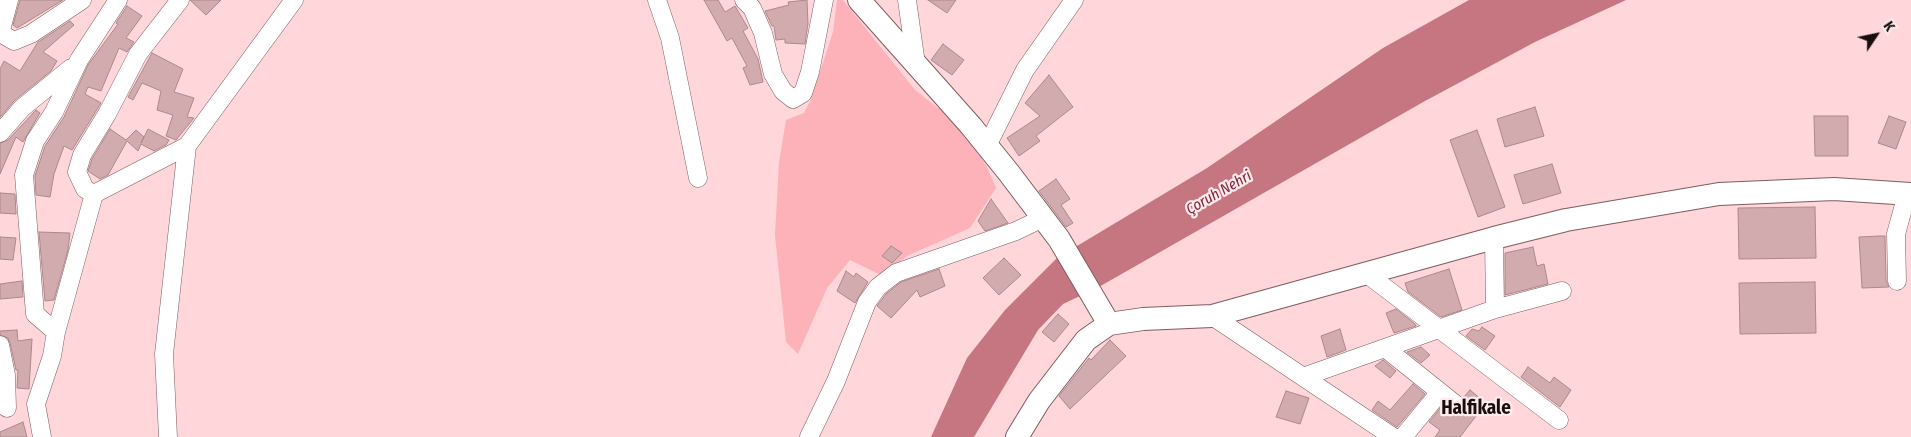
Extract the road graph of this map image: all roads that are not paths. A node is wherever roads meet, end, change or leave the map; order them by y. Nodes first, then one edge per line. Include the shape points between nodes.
1 (9, 0) edge
2 (82, 0) edge
3 (118, 0) edge
4 (180, 0) edge
5 (294, 0) edge
6 (657, 0) edge
7 (744, 0) edge
8 (824, 0) edge
9 (859, 0) edge
10 (907, 0) edge
11 (1074, 0) edge
12 (0, 34) edge
13 (78, 60) junction
14 (916, 64) junction
15 (0, 133) edge
16 (187, 146) junction
17 (987, 146) junction
18 (698, 178) dead end
19 (94, 194) junction
20 (1909, 194) edge
21 (1043, 218) junction
22 (1494, 238) junction
23 (1367, 274) junction
24 (1897, 281) dead end
25 (1562, 291) dead end
26 (1496, 309) junction
27 (1212, 316) junction
28 (1109, 324) junction
29 (1436, 329) junction
30 (56, 332) junction
31 (0, 345) edge
32 (1385, 348) junction
33 (1303, 377) junction
34 (1440, 392) junction
35 (36, 404) junction
36 (1455, 404) dead end
37 (4, 412) edge
38 (1559, 420) dead end
39 (42, 437) edge
40 (168, 437) edge
41 (808, 437) edge
42 (1017, 437) edge
43 (1393, 437) edge
44 (1402, 437) edge

1 - 12 street
2 - 12 street via 31,34 14,41
3 - 13 street
4 - 19 street via 138,54 82,155 77,172 85,189
5 - 16 street
6 - 18 street via 670,38 686,107
7 - 8 street via 752,8 763,33 773,74 783,91 793,99 803,93 810,72
9 - 14 main road
10 - 14 street
11 - 17 street via 1025,70
13 - 15 street via 59,80 22,108
13 - 30 street via 54,112 35,141 24,175 35,314
14 - 17 main road
16 - 19 street
16 - 40 street via 164,354
17 - 21 main road
19 - 30 street
20 - 22 main road via 1834,189 1718,194 1566,220
20 - 24 street via 1896,234
21 - 28 main road
21 - 41 street via 1016,231 896,273 878,286 867,302 836,381
22 - 23 main road
22 - 26 street
23 - 27 main road
23 - 29 street
25 - 26 street
26 - 29 street
27 - 28 main road
27 - 33 street
28 - 42 main road via 1086,340 1039,401
29 - 32 street
29 - 38 street
30 - 35 street via 52,356
31 - 37 street via 6,375
32 - 33 street
32 - 34 street
33 - 43 street
34 - 36 street
34 - 44 street
35 - 37 street
35 - 39 street

